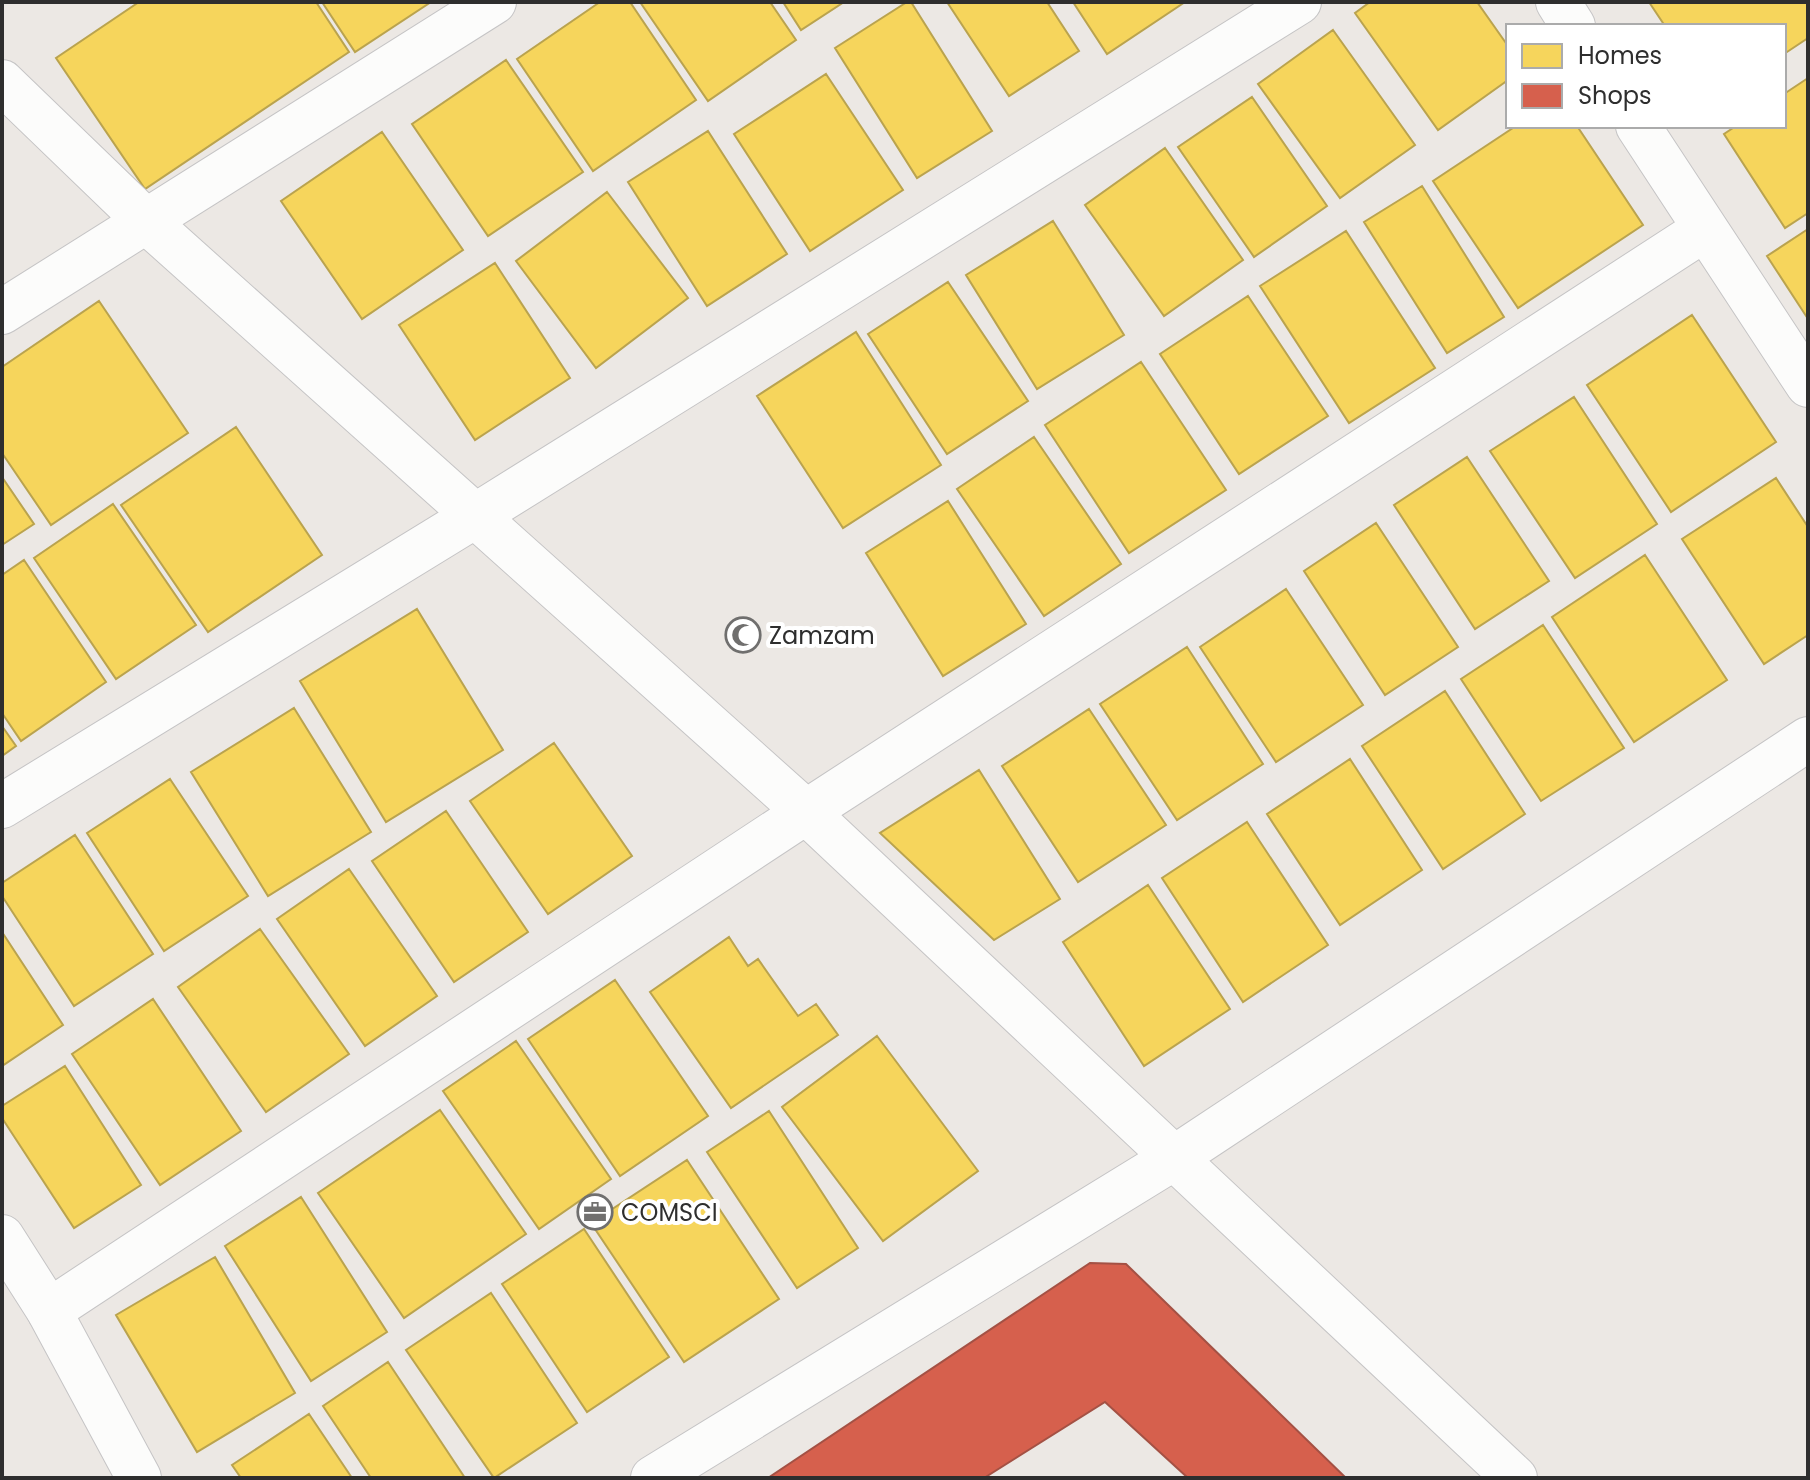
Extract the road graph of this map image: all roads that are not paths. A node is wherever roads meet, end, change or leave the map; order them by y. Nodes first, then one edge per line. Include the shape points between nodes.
1 (494, 2) edge
2 (1299, 2) edge
3 (1558, 2) edge
4 (1572, 24) edge
5 (2, 82) edge
6 (1639, 128) edge
7 (146, 221) junction
8 (1705, 229) junction
9 (2, 312) edge
10 (1808, 385) edge
11 (475, 516) junction
12 (1808, 739) edge
13 (2, 806) edge
14 (806, 812) junction
15 (1174, 1158) junction
16 (2, 1237) edge
17 (49, 1311) junction
18 (139, 1478) edge
19 (653, 1478) edge
20 (1515, 1478) edge

1 - 7 street
2 - 11 street
3 - 4 street
5 - 7 street
6 - 8 street
7 - 9 street
7 - 11 street
8 - 10 street
8 - 14 street
11 - 13 street
11 - 14 street
12 - 15 street
14 - 15 street
14 - 17 street
15 - 19 street
15 - 20 street
16 - 17 street
17 - 18 street

